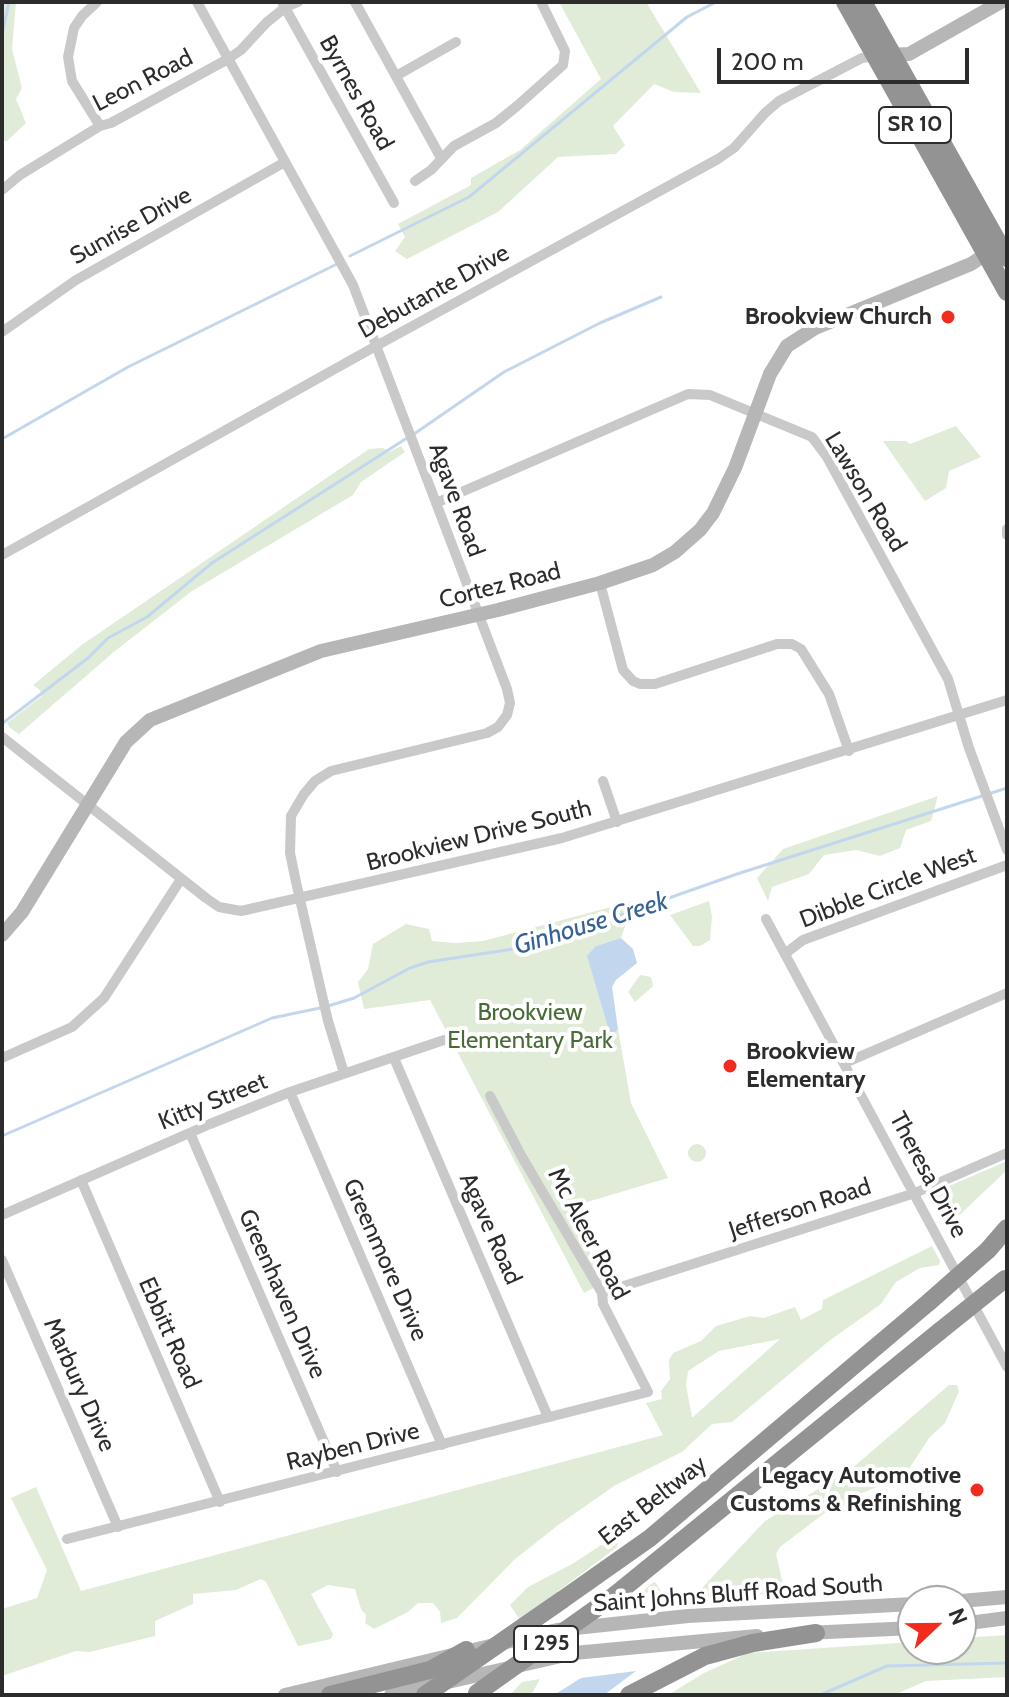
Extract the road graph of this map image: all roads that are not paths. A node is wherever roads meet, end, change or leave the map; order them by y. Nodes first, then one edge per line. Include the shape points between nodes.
1 (97, 2) edge
2 (197, 2) edge
3 (298, 2) edge
4 (355, 2) edge
5 (541, 2) edge
6 (845, 2) edge
7 (863, 2) edge
8 (1001, 2) edge
9 (284, 5) edge
10 (456, 42) dead end
11 (885, 55) junction
12 (228, 59) junction
13 (396, 76) junction
14 (100, 126) junction
15 (441, 158) junction
16 (285, 162) junction
17 (415, 181) dead end
18 (2, 190) edge
19 (394, 203) dead end
20 (997, 252) edge
21 (1007, 265) edge
22 (1007, 292) edge
23 (2, 332) edge
24 (376, 346) junction
25 (756, 413) junction
26 (436, 503) junction
27 (2, 555) edge
28 (600, 583) junction
29 (477, 614) junction
30 (1007, 700) edge
31 (960, 715) junction
32 (2, 737) edge
33 (849, 751) junction
34 (603, 781) dead end
35 (87, 805) junction
36 (617, 822) junction
37 (1007, 850) edge
38 (1007, 865) edge
39 (181, 879) junction
40 (300, 899) junction
41 (766, 919) dead end
42 (2, 935) edge
43 (786, 953) junction
44 (1007, 993) edge
45 (444, 1040) dead end
46 (2, 1058) edge
47 (394, 1058) junction
48 (845, 1063) junction
49 (344, 1073) junction
50 (290, 1092) junction
51 (490, 1096) dead end
52 (190, 1133) junction
53 (1007, 1153) edge
54 (81, 1180) junction
55 (915, 1193) junction
56 (2, 1215) edge
57 (1007, 1231) edge
58 (2, 1260) edge
59 (1006, 1278) edge
60 (602, 1293) junction
61 (1007, 1367) edge
62 (648, 1392) joint
63 (548, 1417) junction
64 (442, 1445) junction
65 (337, 1472) junction
66 (220, 1502) junction
67 (118, 1527) junction
68 (67, 1539) dead end
69 (1007, 1597) edge
70 (977, 1600) edge
71 (897, 1605) edge
72 (1007, 1618) edge
73 (977, 1622) edge
74 (897, 1629) edge
75 (816, 1633) junction
76 (466, 1650) junction
77 (475, 1694) edge
78 (285, 1695) edge
79 (330, 1695) edge
80 (391, 1695) edge
81 (425, 1695) edge
82 (629, 1695) edge

1 - 14 street via 74,28 68,57 72,81
2 - 12 street, Agave Road
3 - 9 street, Leon Road
4 - 13 street
5 - 15 street via 565,51 563,65 507,115
6 - 11 highway, SR 10
7 - 11 highway, SR 10
8 - 11 street via 909,54
9 - 12 street, Leon Road
9 - 19 street, Byrnes Road
10 - 13 street
11 - 20 highway, SR 10
11 - 20 highway, SR 10 via 973,231
11 - 24 street, Debutante Drive via 862,58 779,101 718,159
12 - 14 street, Leon Road
12 - 16 street, Agave Road
13 - 15 street
14 - 18 street, Leon Road
15 - 17 street
16 - 23 street, Sunrise Drive via 76,280
16 - 24 street, Agave Road via 353,285
20 - 21 highway via 991,251
20 - 22 highway, SR 10
20 - 25 street, Cortez Road via 799,336 779,356
24 - 26 street, Agave Road
24 - 27 street, Debutante Drive
25 - 26 street, Lawson Road via 710,395 688,394
25 - 28 street, Cortez Road via 726,488 700,530 653,565
25 - 31 street, Lawson Road via 803,432 818,444 929,642
26 - 29 street, Agave Road
28 - 29 street, Cortez Road
28 - 33 street via 623,670 633,681 655,684 777,644 792,644 801,649 829,694
29 - 35 street, Cortez Road via 321,651 159,715 135,731
29 - 40 street, Agave Road via 507,689 507,715 487,733 331,771 315,781 291,816 290,853
30 - 31 street, Brookview Drive South
31 - 33 street, Brookview Drive South
31 - 37 street, Lawson Road
32 - 35 street, Brookview Drive South
33 - 36 street, Brookview Drive South
34 - 36 street
35 - 39 street, Brookview Drive South
35 - 42 street, Cortez Road via 22,912
36 - 40 street, Brookview Drive South
38 - 43 street, Dibble Circle West via 803,940
39 - 40 street, Brookview Drive South via 219,907 234,910
39 - 46 street via 104,998 72,1027
40 - 49 street, Agave Road
41 - 43 street, Theresa Drive
43 - 48 street, Theresa Drive
44 - 48 street
45 - 47 street, Kitty Street
47 - 49 street, Kitty Street
47 - 63 street, Agave Road
48 - 55 street, Theresa Drive
49 - 50 street, Kitty Street
50 - 52 street, Kitty Street
50 - 64 street, Greenmore Drive
51 - 60 street, Mc Aleer Road
52 - 54 street, Kitty Street
52 - 65 street, Greenhaven Drive
53 - 55 street, Jefferson Road
54 - 56 street, Kitty Street
54 - 66 street, Ebbitt Road
55 - 60 street, Jefferson Road
55 - 61 street, Theresa Drive
57 - 81 highway, East Beltway / I 295, bridge via 650,1538
58 - 67 street, Marbury Drive
59 - 77 highway, East Beltway / I 295, bridge via 615,1595
60 - 62 street, Mc Aleer Road
62 - 63 street, Rayben Drive
63 - 64 street, Rayben Drive
64 - 65 street, Rayben Drive
65 - 66 street, Rayben Drive
66 - 67 street, Rayben Drive
67 - 68 street, Rayben Drive
69 - 70 street
71 - 76 street, Saint Johns Bluff Road South via 617,1622
72 - 73 street
74 - 75 street, Saint Johns Bluff Road South
75 - 80 street, Saint Johns Bluff Road South via 574,1653
75 - 82 highway via 714,1653
76 - 78 street, Saint Johns Bluff Road South
76 - 79 highway via 430,1670

